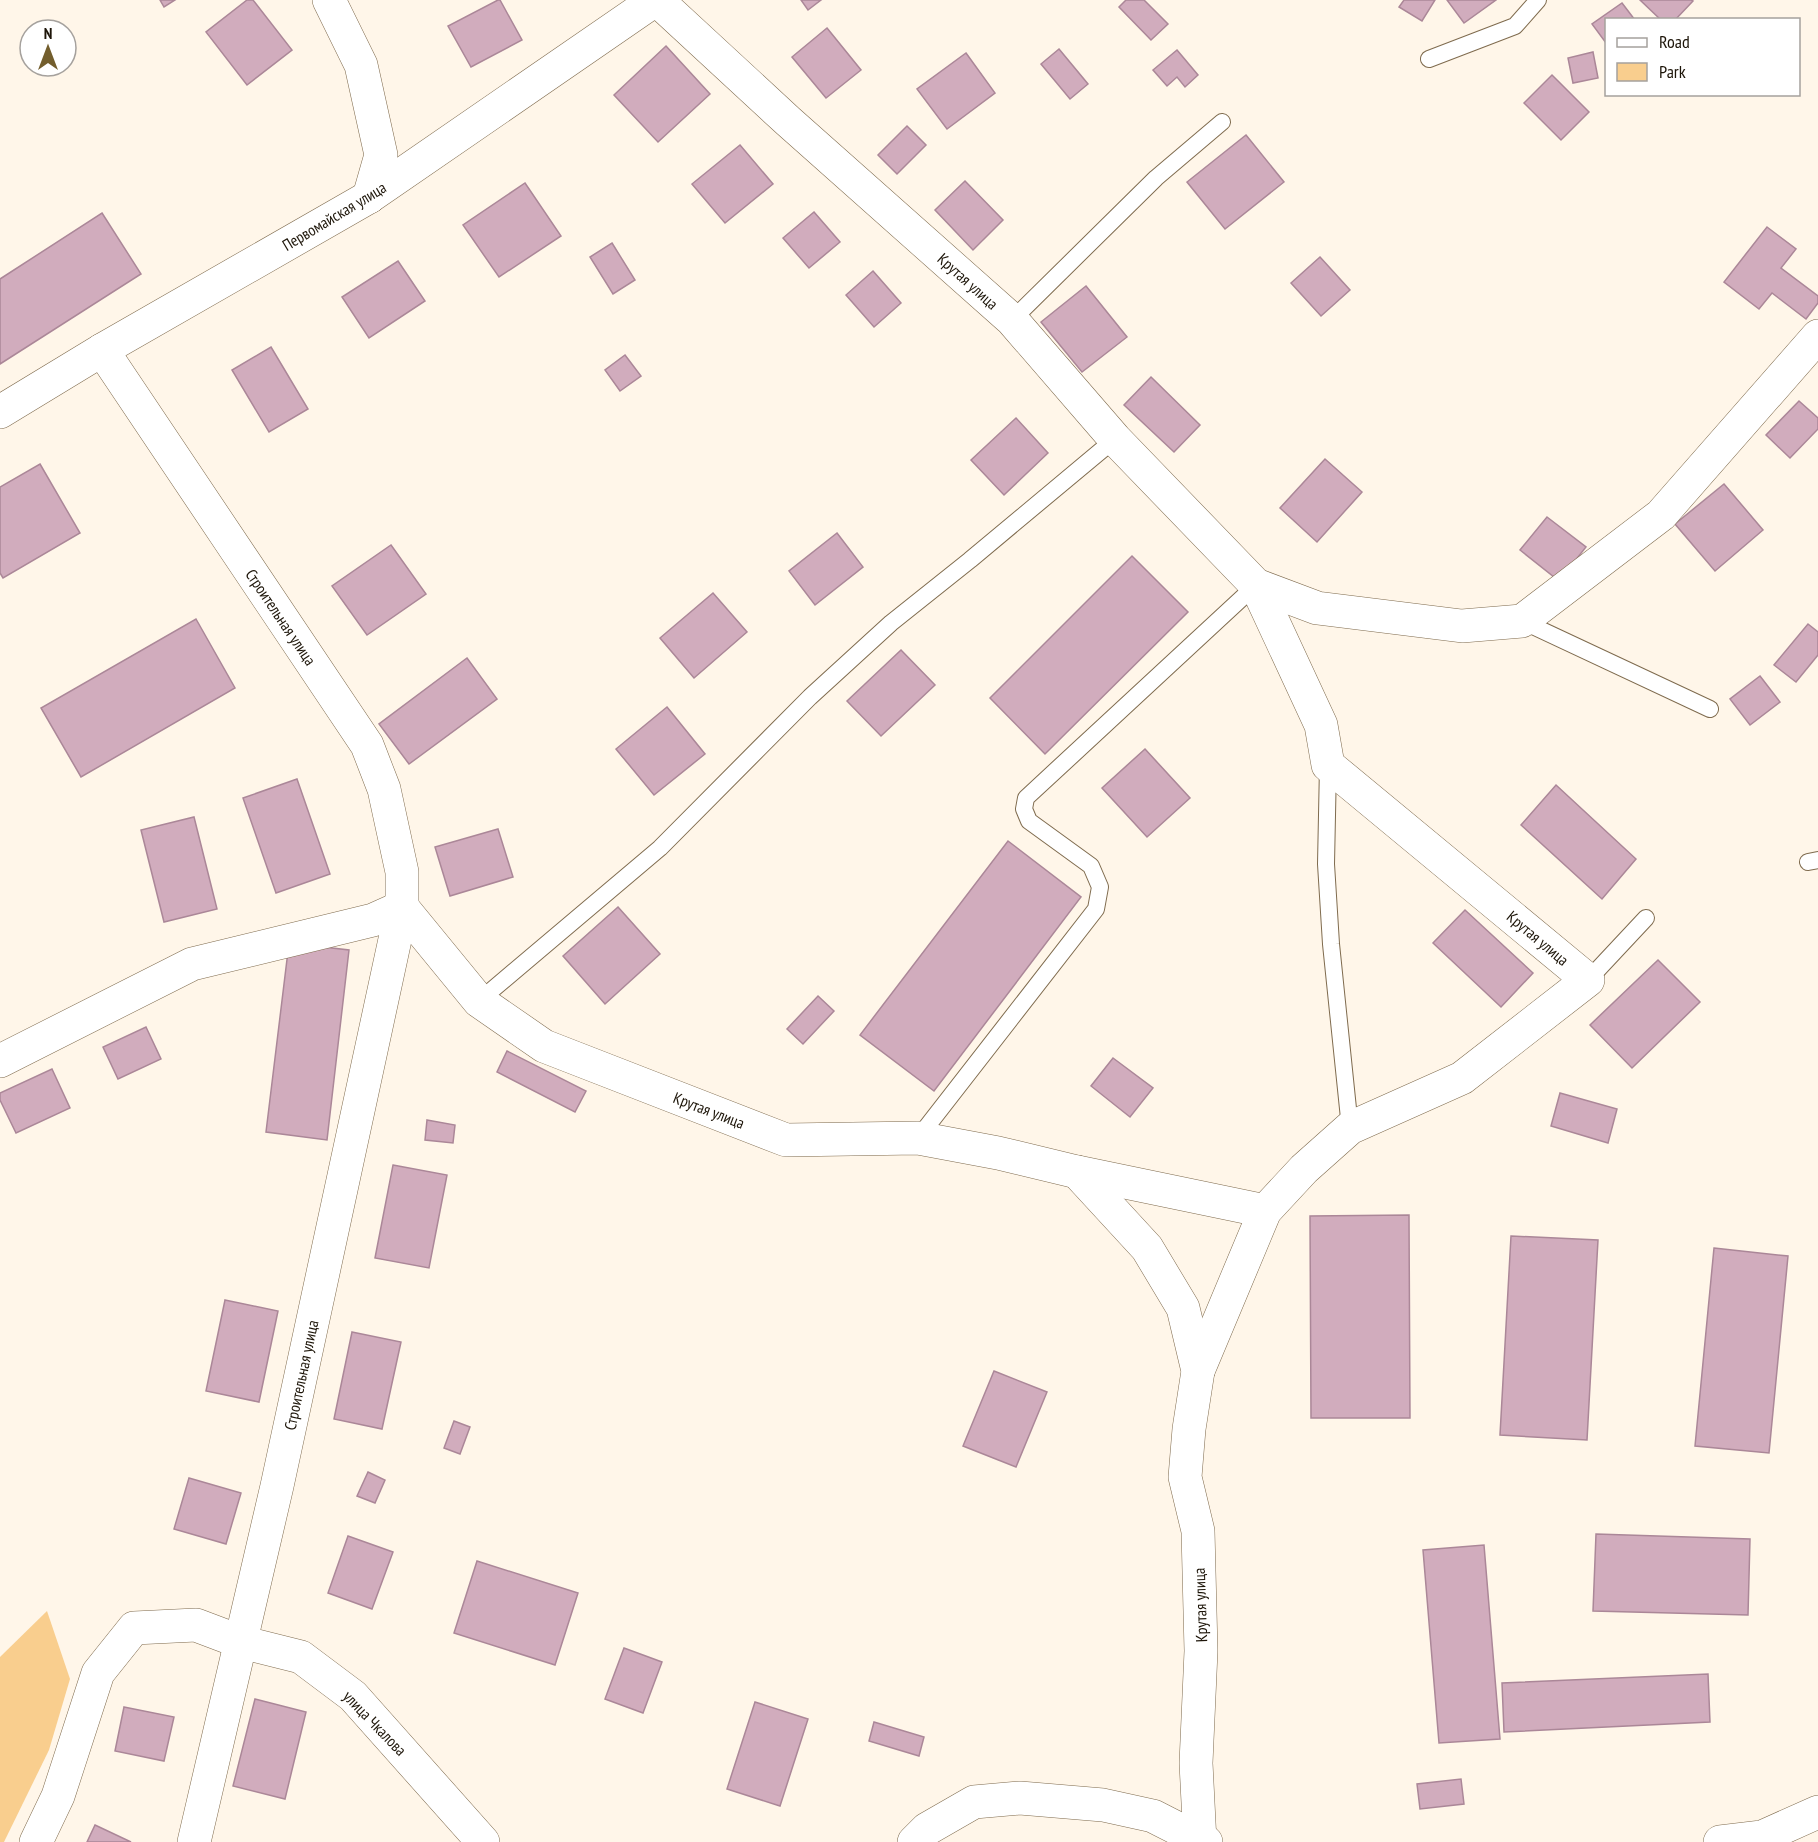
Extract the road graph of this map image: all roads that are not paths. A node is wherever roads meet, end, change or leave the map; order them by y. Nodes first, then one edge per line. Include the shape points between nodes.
1 (329, 0) edge
2 (656, 0) edge
3 (1538, 0) edge
4 (1429, 59) dead end
5 (1222, 122) dead end
6 (369, 197) junction
7 (1012, 320) junction
8 (1818, 336) edge
9 (102, 350) junction
10 (0, 412) edge
11 (1115, 439) junction
12 (1256, 585) junction
13 (1522, 621) junction
14 (1710, 709) dead end
15 (1328, 765) junction
16 (402, 907) junction
17 (1646, 918) dead end
18 (1588, 980) junction
19 (479, 1001) junction
20 (0, 1061) edge
21 (1350, 1128) junction
22 (918, 1138) junction
23 (1077, 1172) junction
24 (1265, 1211) junction
25 (1198, 1371) junction
26 (241, 1642) junction
27 (1818, 1812) edge
28 (1202, 1841) edge
29 (36, 1842) edge
30 (194, 1842) edge
31 (483, 1842) edge
32 (914, 1842) edge
33 (1720, 1842) edge

1 - 6 street via 361,65 381,155
2 - 6 street, Первомайская улица
2 - 7 street, Крутая улица
3 - 4 lane via 1515,26
5 - 7 lane via 1156,178
6 - 9 street, Первомайская улица
7 - 11 street, Крутая улица
8 - 13 street via 1661,514
9 - 10 street, Первомайская улица
9 - 16 street, Строительная улица via 367,745 384,789 402,872
11 - 12 street, Крутая улица
11 - 19 lane via 891,623 810,697 660,848
12 - 13 street, Крутая улица via 1317,608 1462,626
12 - 15 street, Крутая улица via 1320,725
12 - 22 lane via 1026,798 1024,809 1029,821 1091,866 1100,887 1096,909
13 - 14 lane
15 - 18 street, Крутая улица
15 - 21 lane via 1326,864
16 - 19 street, Крутая улица
16 - 20 street via 373,920 192,964
16 - 26 street, Строительная улица
17 - 18 lane
18 - 21 street, Крутая улица via 1462,1078
19 - 22 street, Крутая улица via 544,1046 786,1140
21 - 24 street, Крутая улица
22 - 23 street, Крутая улица
23 - 24 street, Крутая улица
23 - 25 street, Крутая улица via 1147,1248 1183,1308
24 - 25 street, Крутая улица
25 - 28 street, Крутая улица via 1185,1477 1198,1532 1201,1651 1196,1763
26 - 29 street, улица Чкалова via 196,1625 134,1628 98,1673 58,1796
26 - 30 street, Строительная улица
26 - 31 street, улица Чкалова via 301,1657 352,1696
27 - 33 street via 1762,1837
28 - 32 street via 1153,1816 1103,1804 1020,1798 974,1802 927,1829

